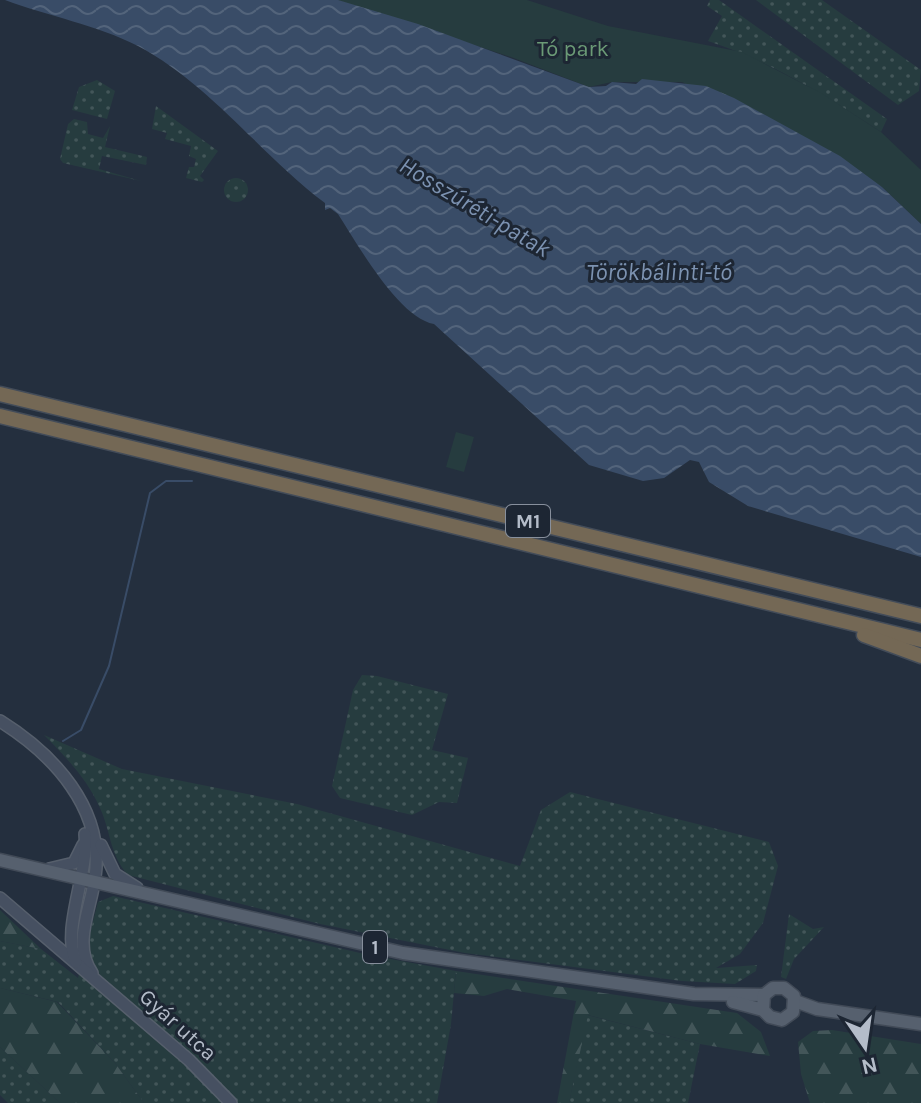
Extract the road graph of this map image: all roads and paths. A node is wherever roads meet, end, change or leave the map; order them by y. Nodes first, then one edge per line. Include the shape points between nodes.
1 (0, 394) edge
2 (0, 416) edge
3 (795, 610) junction
4 (921, 616) edge
5 (921, 640) edge
6 (921, 656) edge
7 (0, 721) edge
8 (82, 805) junction
9 (85, 834) junction
10 (0, 860) edge
11 (48, 869) junction
12 (89, 880) junction
13 (119, 886) junction
14 (143, 891) junction
15 (0, 898) edge
16 (90, 906) junction
17 (78, 966) junction
18 (97, 979) junction
19 (687, 993) junction
20 (764, 995) junction
21 (795, 1001) junction
22 (763, 1010) junction
23 (791, 1015) junction
24 (893, 1020) junction
25 (921, 1024) edge
26 (231, 1103) edge

1 - 4 highway, M1
2 - 3 highway, M1
3 - 5 highway, M1
3 - 6 highway
7 - 8 main road via 55,764
8 - 9 main road
8 - 12 main road via 94,839
8 - 14 main road via 108,866
9 - 11 main road via 74,863
9 - 12 main road
10 - 11 main road, 1
11 - 12 main road, 1
12 - 13 main road, 1
12 - 16 main road, Gyár utca
12 - 17 main road via 71,945
13 - 14 main road, 1
13 - 16 main road via 96,897
14 - 19 main road, 1 via 403,953
15 - 17 main road, Gyár utca
16 - 18 main road, Gyár utca via 81,951
17 - 18 main road, Gyár utca
18 - 26 main road, Gyár utca
19 - 20 main road, 1
19 - 22 main road, 1
20 - 21 main road, 1 via 781,987
20 - 22 main road
21 - 23 main road
21 - 24 main road, 1
22 - 23 main road, 1 via 777,1020
23 - 24 main road, 1
24 - 25 main road, 1

